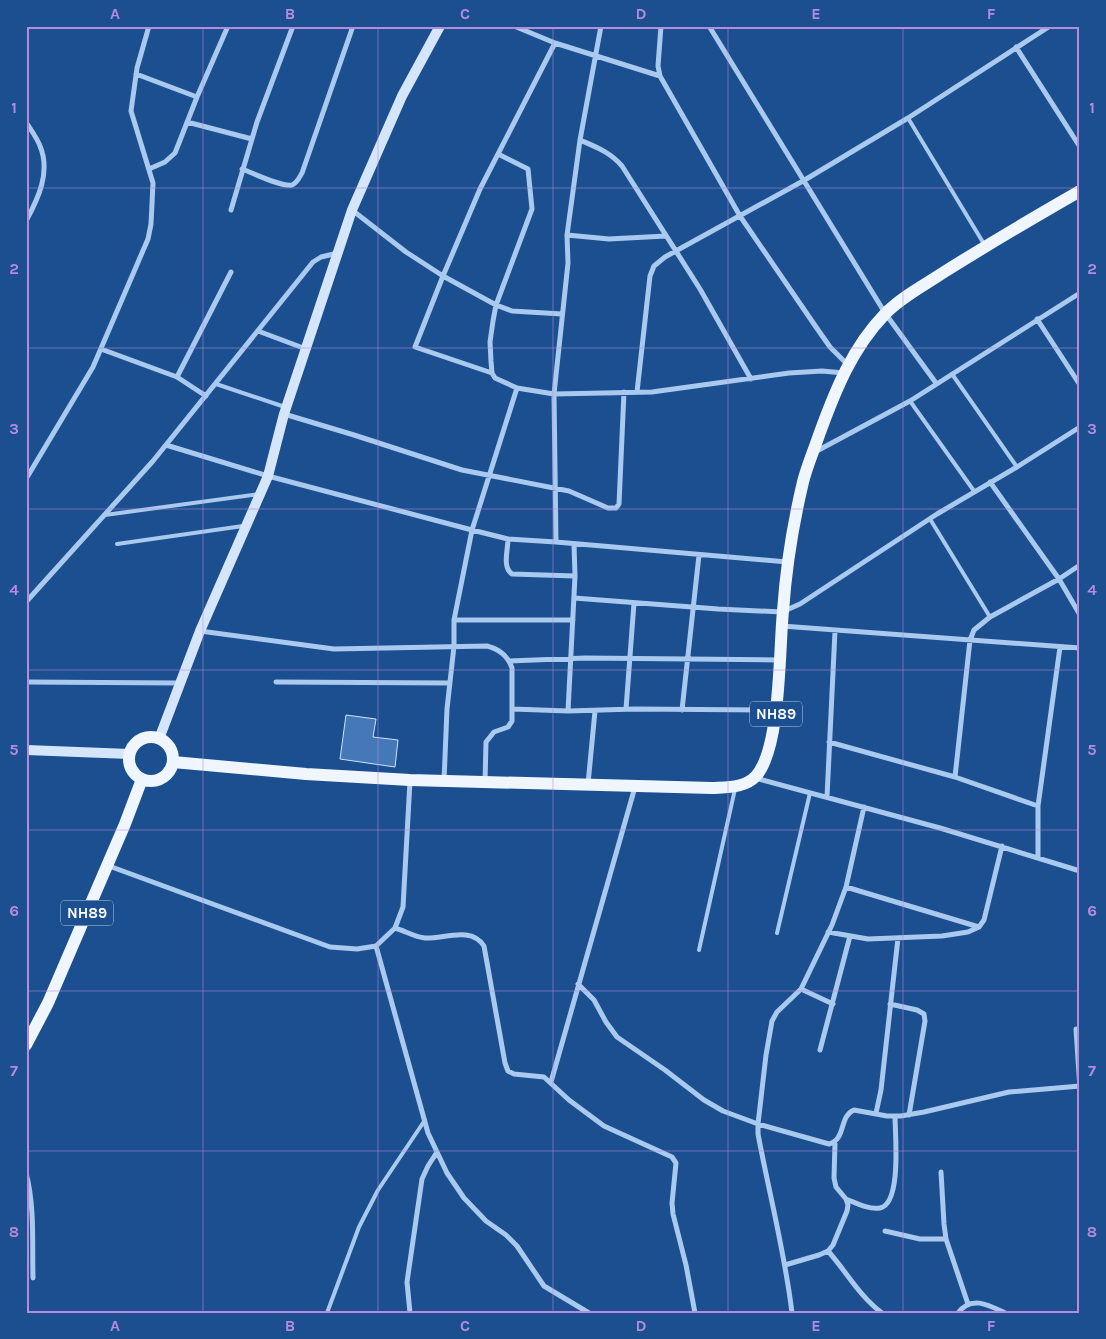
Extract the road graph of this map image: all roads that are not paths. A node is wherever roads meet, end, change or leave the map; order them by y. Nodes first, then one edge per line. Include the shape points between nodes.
1 (149, 26) edge
2 (228, 26) edge
3 (293, 26) edge
4 (353, 26) edge
5 (440, 26) edge
6 (514, 26) edge
7 (601, 26) edge
8 (661, 26) edge
9 (709, 26) edge
10 (1050, 26) edge
11 (555, 43) junction
12 (1016, 47) junction
13 (595, 54) junction
14 (136, 74) junction
15 (660, 76) junction
16 (197, 97) junction
17 (908, 118) junction
18 (26, 122) edge
19 (187, 122) junction
20 (252, 139) junction
21 (580, 140) junction
22 (1080, 147) edge
23 (498, 154) junction
24 (149, 168) junction
25 (242, 169) junction
26 (803, 181) junction
27 (1080, 191) edge
28 (231, 210) dead end
29 (352, 210) junction
30 (740, 216) junction
31 (26, 221) edge
32 (567, 235) junction
33 (666, 236) junction
34 (985, 246) junction
35 (676, 251) junction
36 (338, 253) junction
37 (231, 272) dead end
38 (443, 276) junction
39 (1080, 293) edge
40 (496, 305) junction
41 (885, 313) junction
42 (562, 314) junction
43 (1037, 319) junction
44 (258, 331) junction
45 (101, 349) junction
46 (306, 349) junction
47 (846, 369) junction
48 (492, 373) junction
49 (952, 374) junction
50 (177, 377) junction
51 (752, 378) junction
52 (216, 384) junction
53 (936, 384) junction
54 (1080, 385) edge
55 (517, 388) junction
56 (624, 392) junction
57 (637, 392) junction
58 (554, 394) junction
59 (206, 396) junction
60 (910, 401) junction
61 (285, 411) junction
62 (1080, 427) edge
63 (166, 445) junction
64 (812, 454) junction
65 (1017, 467) junction
66 (268, 476) junction
67 (489, 476) junction
68 (26, 479) edge
69 (990, 482) junction
70 (555, 488) junction
71 (974, 491) junction
72 (260, 494) junction
73 (105, 514) junction
74 (930, 519) junction
75 (247, 526) junction
76 (472, 530) junction
77 (508, 539) junction
78 (556, 542) junction
79 (116, 544) dead end
80 (574, 544) junction
81 (699, 555) junction
82 (788, 562) junction
83 (1080, 565) edge
84 (575, 576) junction
85 (1059, 579) junction
86 (574, 598) junction
87 (26, 602) edge
88 (634, 603) junction
89 (693, 606) junction
90 (782, 612) junction
91 (1080, 615) edge
92 (990, 617) junction
93 (454, 620) junction
94 (573, 620) junction
95 (782, 626) junction
96 (200, 631) junction
97 (835, 631) junction
98 (970, 640) junction
99 (454, 646) junction
100 (1060, 646) junction
101 (1080, 648) edge
102 (572, 658) junction
103 (630, 658) junction
104 (687, 660) junction
105 (779, 660) junction
106 (509, 661) junction
107 (26, 682) edge
108 (276, 682) dead end
109 (179, 683) junction
110 (449, 683) junction
111 (512, 708) junction
112 (626, 710) junction
113 (682, 710) junction
114 (776, 710) junction
115 (568, 711) junction
116 (595, 711) junction
117 (159, 739) junction
118 (830, 742) junction
119 (26, 750) edge
120 (130, 754) junction
121 (173, 762) junction
122 (955, 777) junction
123 (755, 778) junction
124 (142, 779) junction
125 (410, 780) junction
126 (444, 782) junction
127 (485, 782) junction
128 (588, 784) junction
129 (635, 786) junction
130 (736, 787) junction
131 (810, 793) junction
132 (827, 797) junction
133 (1038, 806) junction
134 (864, 807) junction
135 (1002, 846) junction
136 (1038, 857) junction
137 (108, 866) junction
138 (1080, 871) edge
139 (846, 887) junction
140 (978, 927) junction
141 (395, 928) junction
142 (828, 932) junction
143 (777, 933) dead end
144 (850, 936) junction
145 (898, 938) junction
146 (376, 946) junction
147 (699, 950) dead end
148 (578, 984) junction
149 (800, 989) junction
150 (833, 1004) junction
151 (890, 1004) junction
152 (1076, 1029) dead end
153 (26, 1045) edge
154 (820, 1050) dead end
155 (551, 1082) junction
156 (1080, 1087) edge
157 (876, 1113) junction
158 (908, 1115) junction
159 (894, 1116) junction
160 (425, 1120) junction
161 (758, 1124) junction
162 (835, 1143) junction
163 (437, 1152) junction
164 (941, 1172) dead end
165 (26, 1173) edge
166 (846, 1199) junction
167 (885, 1232) dead end
168 (946, 1239) junction
169 (828, 1251) junction
170 (785, 1265) junction
171 (32, 1278) dead end
172 (968, 1304) junction
173 (327, 1313) edge
174 (410, 1313) edge
175 (589, 1313) edge
176 (695, 1313) edge
177 (792, 1313) edge
178 (882, 1313) edge
179 (958, 1313) edge
180 (1005, 1313) edge

1 - 14 street
2 - 16 street
3 - 20 street
4 - 25 street via 297,182 283,184
5 - 29 street via 402,96
6 - 11 street
7 - 13 street
8 - 15 street
9 - 26 street
10 - 12 street
11 - 13 street
11 - 23 street
12 - 17 street
12 - 22 street
13 - 15 street
13 - 21 street
14 - 16 street
14 - 24 street via 131,111
15 - 30 street
16 - 19 street
17 - 26 street
17 - 34 lane
18 - 31 street via 40,147 45,165 36,202
19 - 20 street
19 - 24 street via 175,153 165,162
20 - 25 street
21 - 32 street
21 - 33 street via 615,157
23 - 38 street
23 - 40 street via 528,169 532,208
24 - 45 street via 154,198 152,224
25 - 28 street
26 - 30 street
26 - 41 street
27 - 34 main road, NH89
29 - 36 street
29 - 38 street
30 - 35 street
30 - 47 street
32 - 33 street via 609,239
32 - 42 street via 568,263
33 - 35 street
34 - 41 main road, NH89
35 - 51 street
35 - 57 street via 654,266 650,276
36 - 44 street via 313,262
36 - 46 street
37 - 50 street
38 - 40 street
38 - 48 street via 415,347
39 - 43 street
40 - 42 street via 512,311
40 - 48 street via 490,342
41 - 47 main road, NH89
41 - 53 street
42 - 58 street
43 - 49 street
43 - 54 street
44 - 46 street
44 - 52 street
45 - 50 street
45 - 68 street
46 - 61 street
47 - 51 street
47 - 64 main road, NH89
48 - 55 street
49 - 53 street
49 - 65 lane
50 - 59 street
51 - 57 street
52 - 59 street
52 - 61 lane
53 - 60 street
55 - 58 street
55 - 67 street
56 - 57 street
56 - 58 street
56 - 70 street via 619,504 616,508 608,508
58 - 70 street
59 - 63 street
60 - 64 street
60 - 71 lane
61 - 66 street
61 - 67 street
62 - 65 street
63 - 66 street
63 - 73 street
64 - 82 main road, NH89 via 795,515
65 - 69 street
66 - 72 street
66 - 76 street
67 - 70 street
67 - 76 street
69 - 71 street
69 - 85 street
70 - 78 street
71 - 74 street
72 - 73 lane
72 - 75 street
73 - 87 street
74 - 90 street via 800,604
74 - 92 lane
75 - 79 lane
75 - 96 street
76 - 77 street
76 - 93 street
77 - 78 street
77 - 84 street via 506,566 512,574
78 - 80 street
80 - 81 street
80 - 84 street
81 - 82 street
81 - 89 street
82 - 90 main road, NH89
83 - 85 street
84 - 86 street
85 - 91 street
85 - 92 street
86 - 88 street
86 - 94 street
88 - 89 street
88 - 103 street
89 - 90 street
89 - 104 street
90 - 95 main road, NH89
92 - 98 street via 974,630
93 - 94 street
93 - 99 street
94 - 102 street
95 - 97 street
95 - 105 main road, NH89
96 - 99 street via 334,648
96 - 109 street
97 - 98 street
97 - 118 street
98 - 100 street
98 - 122 street
99 - 106 street via 496,648
99 - 110 street
100 - 101 street
100 - 133 street
102 - 103 street
102 - 106 street
102 - 115 street
103 - 104 street
103 - 112 street
104 - 105 street
104 - 113 street
105 - 114 main road, NH89
106 - 111 street via 512,668
107 - 109 street
108 - 110 street
109 - 117 street
110 - 126 street
111 - 115 street
111 - 127 street via 512,721 508,728 494,732 486,742
112 - 113 street
112 - 116 street
113 - 114 street
114 - 123 main road, NH89 via 767,757
115 - 116 street
116 - 128 street
117 - 120 main road via 144,738
117 - 121 main road via 168,745
118 - 122 street
118 - 132 street
119 - 120 street
120 - 124 main road via 133,772
121 - 124 main road via 162,779
121 - 125 main road
122 - 133 street
123 - 130 main road
123 - 131 street
124 - 137 main road, NH89
125 - 126 main road
125 - 141 street via 403,907
126 - 127 main road
127 - 128 main road
128 - 129 main road
129 - 130 main road
129 - 148 street
130 - 147 lane
131 - 132 street
131 - 143 lane
132 - 134 street
133 - 136 street
134 - 135 street
134 - 139 street
135 - 136 street
135 - 140 street via 984,920
136 - 138 street
137 - 146 street via 330,947 357,949
137 - 153 main road, NH89 via 48,1004
139 - 140 street
139 - 142 street
140 - 145 street via 954,935
141 - 146 street
141 - 155 street via 418,937 455,935 480,939 508,1071
142 - 144 street
142 - 149 street
144 - 145 street
144 - 150 street
145 - 151 street
146 - 160 street
148 - 155 street
148 - 161 street via 594,1000 617,1037 704,1100
149 - 150 street
149 - 161 street via 772,1021
150 - 154 street
151 - 157 street
151 - 158 street via 918,1010 926,1021
152 - 156 street
155 - 176 street via 604,1126 672,1157 676,1163 672,1203
156 - 158 street via 1009,1092
157 - 159 street
157 - 162 street via 850,1111
158 - 159 street
159 - 166 street via 896,1173 891,1198 879,1208
160 - 163 street
160 - 173 lane via 378,1190 359,1227
161 - 162 street
161 - 170 street via 768,1190
162 - 166 street via 834,1178 836,1187
163 - 174 street via 422,1179 407,1282
163 - 175 street via 447,1174 464,1198 517,1246 544,1286
164 - 168 street
165 - 171 street via 30,1194
166 - 169 street via 848,1211
167 - 168 street via 920,1239
168 - 172 street
169 - 170 street
169 - 178 street via 861,1293
170 - 177 street
172 - 179 street
172 - 180 street via 981,1303

